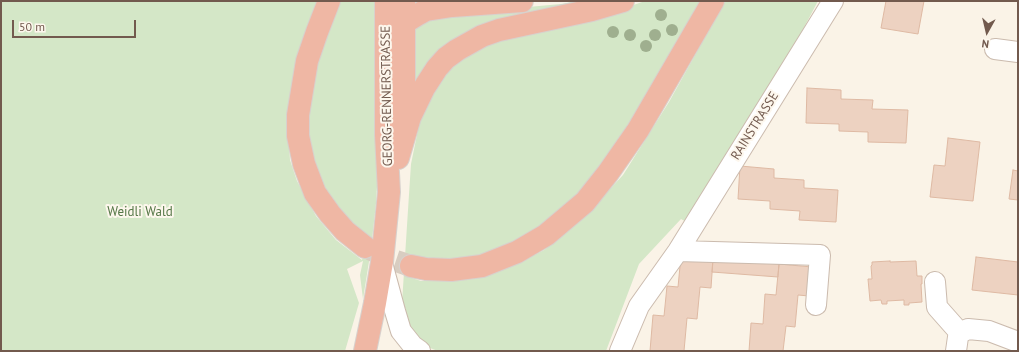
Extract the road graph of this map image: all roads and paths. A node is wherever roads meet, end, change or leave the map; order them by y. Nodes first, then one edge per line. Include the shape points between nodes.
1 (329, 1) edge
2 (386, 1) edge
3 (404, 1) edge
4 (522, 1) edge
5 (623, 1) edge
6 (713, 1) edge
7 (833, 1) edge
8 (404, 23) junction
9 (995, 49) dead end
10 (386, 51) junction
11 (1018, 52) edge
12 (398, 158) junction
13 (389, 192) junction
14 (365, 247) tunnel mouth
15 (678, 251) junction
16 (382, 262) junction
17 (411, 266) tunnel mouth
18 (935, 282) dead end
19 (816, 305) dead end
20 (370, 329) junction
21 (958, 342) edge
22 (1018, 342) edge
23 (365, 351) edge
24 (382, 351) edge
25 (420, 351) edge
26 (620, 351) edge

1 - 14 highway via 307,61 298,115 298,136 304,164 315,193 345,231
2 - 10 highway, GEORG-RENNERSTRASSE
3 - 8 highway, GEORG-RENNERSTRASSE
4 - 8 highway via 437,8 421,12
5 - 12 highway via 499,30 468,43 446,58 418,99
6 - 17 highway via 638,130 585,202 546,235 517,252 482,266 451,270
7 - 15 street, RAINSTRASSE
8 - 10 highway
8 - 12 highway, GEORG-RENNERSTRASSE via 404,91 399,114
9 - 11 street
10 - 13 highway, GEORG-RENNERSTRASSE
12 - 13 highway, GEORG-RENNERSTRASSE
13 - 16 highway, GEORG-RENNERSTRASSE
15 - 19 street via 820,255
15 - 26 street, RAINSTRASSE via 639,306
16 - 20 highway, GEORG-RENNERSTRASSE
16 - 25 street via 401,331
18 - 21 street via 937,307
20 - 23 highway, GEORG-RENNERSTRASSE
20 - 24 highway
21 - 22 street via 968,329 1001,335

